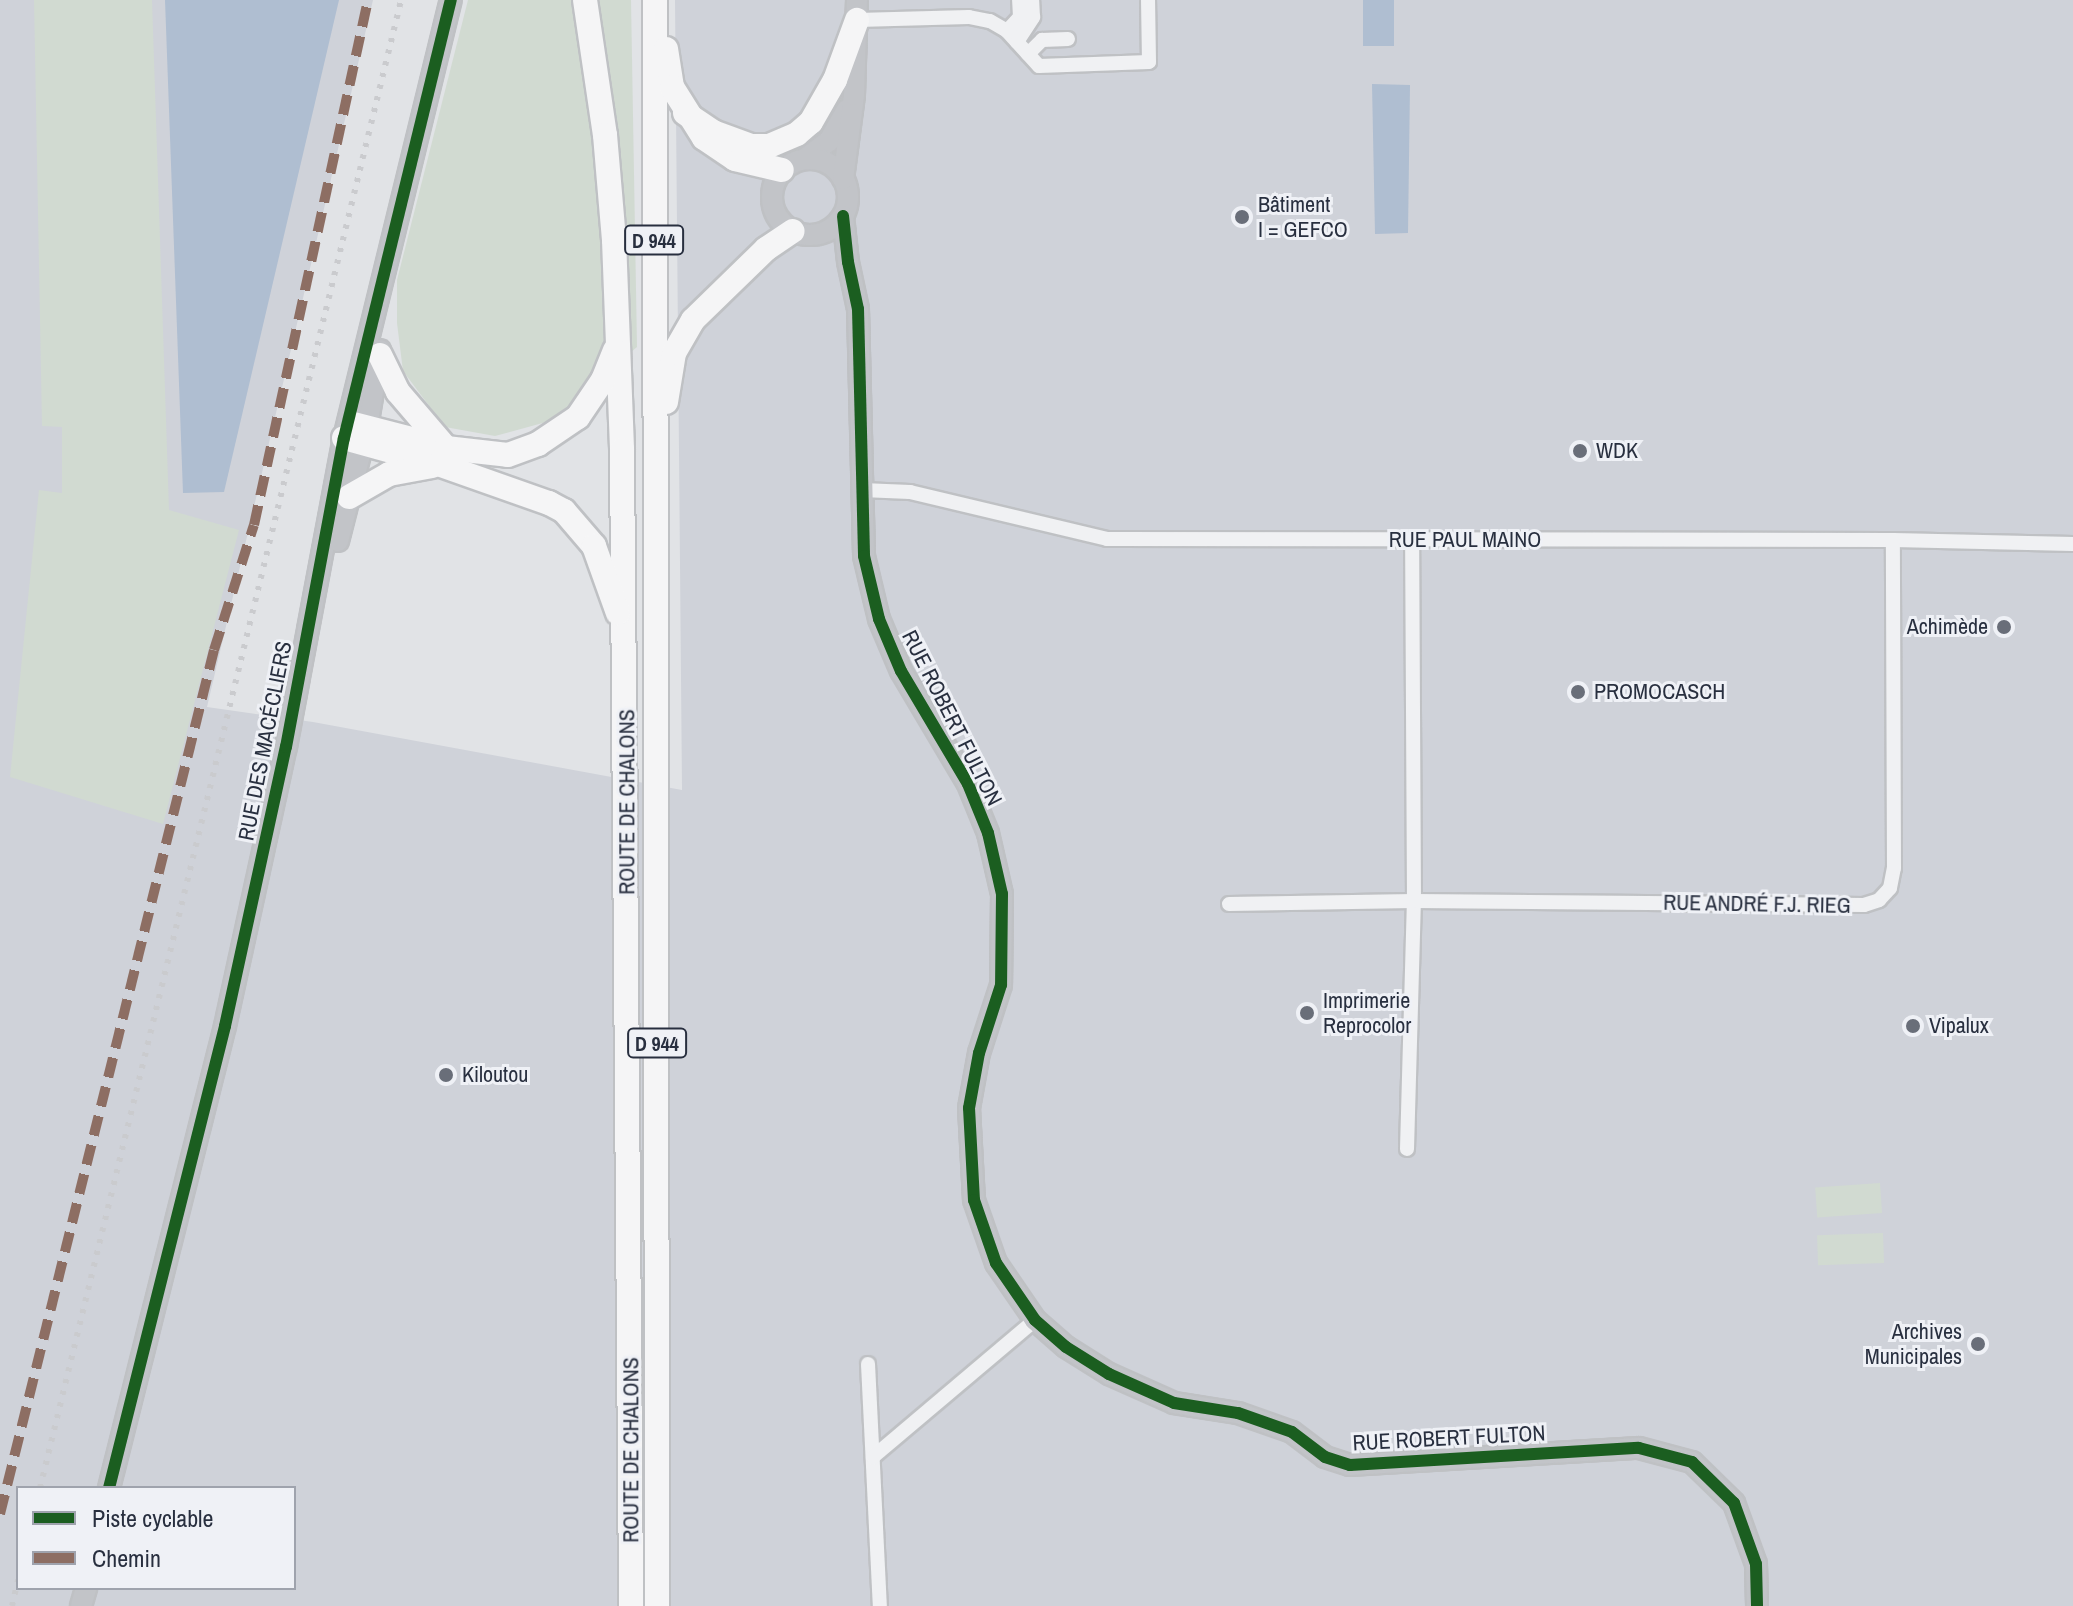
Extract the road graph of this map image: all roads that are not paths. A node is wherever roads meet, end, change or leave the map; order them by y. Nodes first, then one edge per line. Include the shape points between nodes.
1 (451, 0) edge
2 (585, 0) edge
3 (655, 0) edge
4 (664, 0) edge
5 (1019, 0) edge
6 (1032, 0) edge
7 (1148, 0) edge
8 (857, 10) edge
9 (1012, 37) junction
10 (1068, 39) dead end
11 (1028, 54) junction
12 (854, 95) junction
13 (685, 113) junction
14 (805, 159) junction
15 (782, 170) junction
16 (843, 179) junction
17 (843, 216) junction
18 (802, 233) junction
19 (385, 261) junction
20 (848, 262) junction
21 (618, 339) junction
22 (380, 355) junction
23 (355, 433) junction
24 (442, 456) junction
25 (654, 480) junction
26 (862, 490) junction
27 (349, 497) junction
28 (1412, 540) junction
29 (1893, 540) junction
30 (2073, 544) edge
31 (626, 633) junction
32 (286, 747) junction
33 (1414, 901) junction
34 (1229, 904) dead end
35 (1407, 1149) dead end
36 (1035, 1320) junction
37 (868, 1364) dead end
38 (873, 1457) junction
39 (110, 1486) edge
40 (631, 1606) edge
41 (657, 1606) edge
42 (880, 1606) edge
43 (1757, 1606) edge

1 - 19 street, RUE DES MACÉCLIERS
2 - 21 main road, ROUTE DE CHALONS via 605,135
3 - 25 main road, ROUTE DE CHALONS / D 944
4 - 13 main road via 672,87
5 - 9 street via 1020,17
6 - 9 street via 1033,17
7 - 11 street via 1149,62 1039,66
8 - 9 street via 969,17 990,21
8 - 12 street
8 - 13 main road via 835,80 811,122 797,134 769,146 751,146 713,132
9 - 11 street
10 - 11 street via 1042,40
12 - 14 street via 829,141
12 - 16 street
13 - 15 main road via 722,152 750,165
14 - 15 street
14 - 16 street via 828,163
15 - 18 street via 772,189 777,217
16 - 17 street via 848,198
17 - 18 street via 829,230
17 - 20 street, RUE ROBERT FULTON
18 - 20 street
18 - 25 main road via 766,249 693,320 674,353
19 - 22 street, RUE DES MACÉCLIERS
19 - 23 street, RUE DES MACÉCLIERS
20 - 26 street, RUE ROBERT FULTON via 858,309
21 - 24 main road via 590,403 564,429 508,455
21 - 31 main road, ROUTE DE CHALONS / D 944
22 - 23 street, RUE DES MACÉCLIERS
22 - 24 main road via 398,392
23 - 24 main road
23 - 27 street, RUE DES MACÉCLIERS
23 - 32 street, RUE DES MACÉCLIERS
24 - 27 main road via 389,474
24 - 31 main road via 564,511 594,546
25 - 41 main road, ROUTE DE CHALONS / D 944
26 - 28 street, RUE PAUL MAINO via 910,492 1107,539
26 - 36 street, RUE ROBERT FULTON via 864,556 879,619 901,671 968,784 988,833 1002,894 1001,985 979,1053 969,1108 974,1200 996,1263
27 - 32 street, RUE DES MACÉCLIERS
28 - 29 street, RUE PAUL MAINO
28 - 33 street
29 - 30 street, RUE PAUL MAINO
29 - 33 street, RUE ANDRÉ F.J. RIEG via 1894,868 1890,888 1879,900 1864,905
31 - 40 main road, ROUTE DE CHALONS / D 944
32 - 39 street, RUE DES MACÉCLIERS via 225,1026
33 - 34 street
33 - 35 street
36 - 38 street
36 - 43 street, RUE ROBERT FULTON via 1109,1374 1174,1403 1238,1413 1292,1432 1325,1457 1350,1465 1639,1448 1692,1462 1734,1503 1756,1564
37 - 38 street
38 - 42 street

